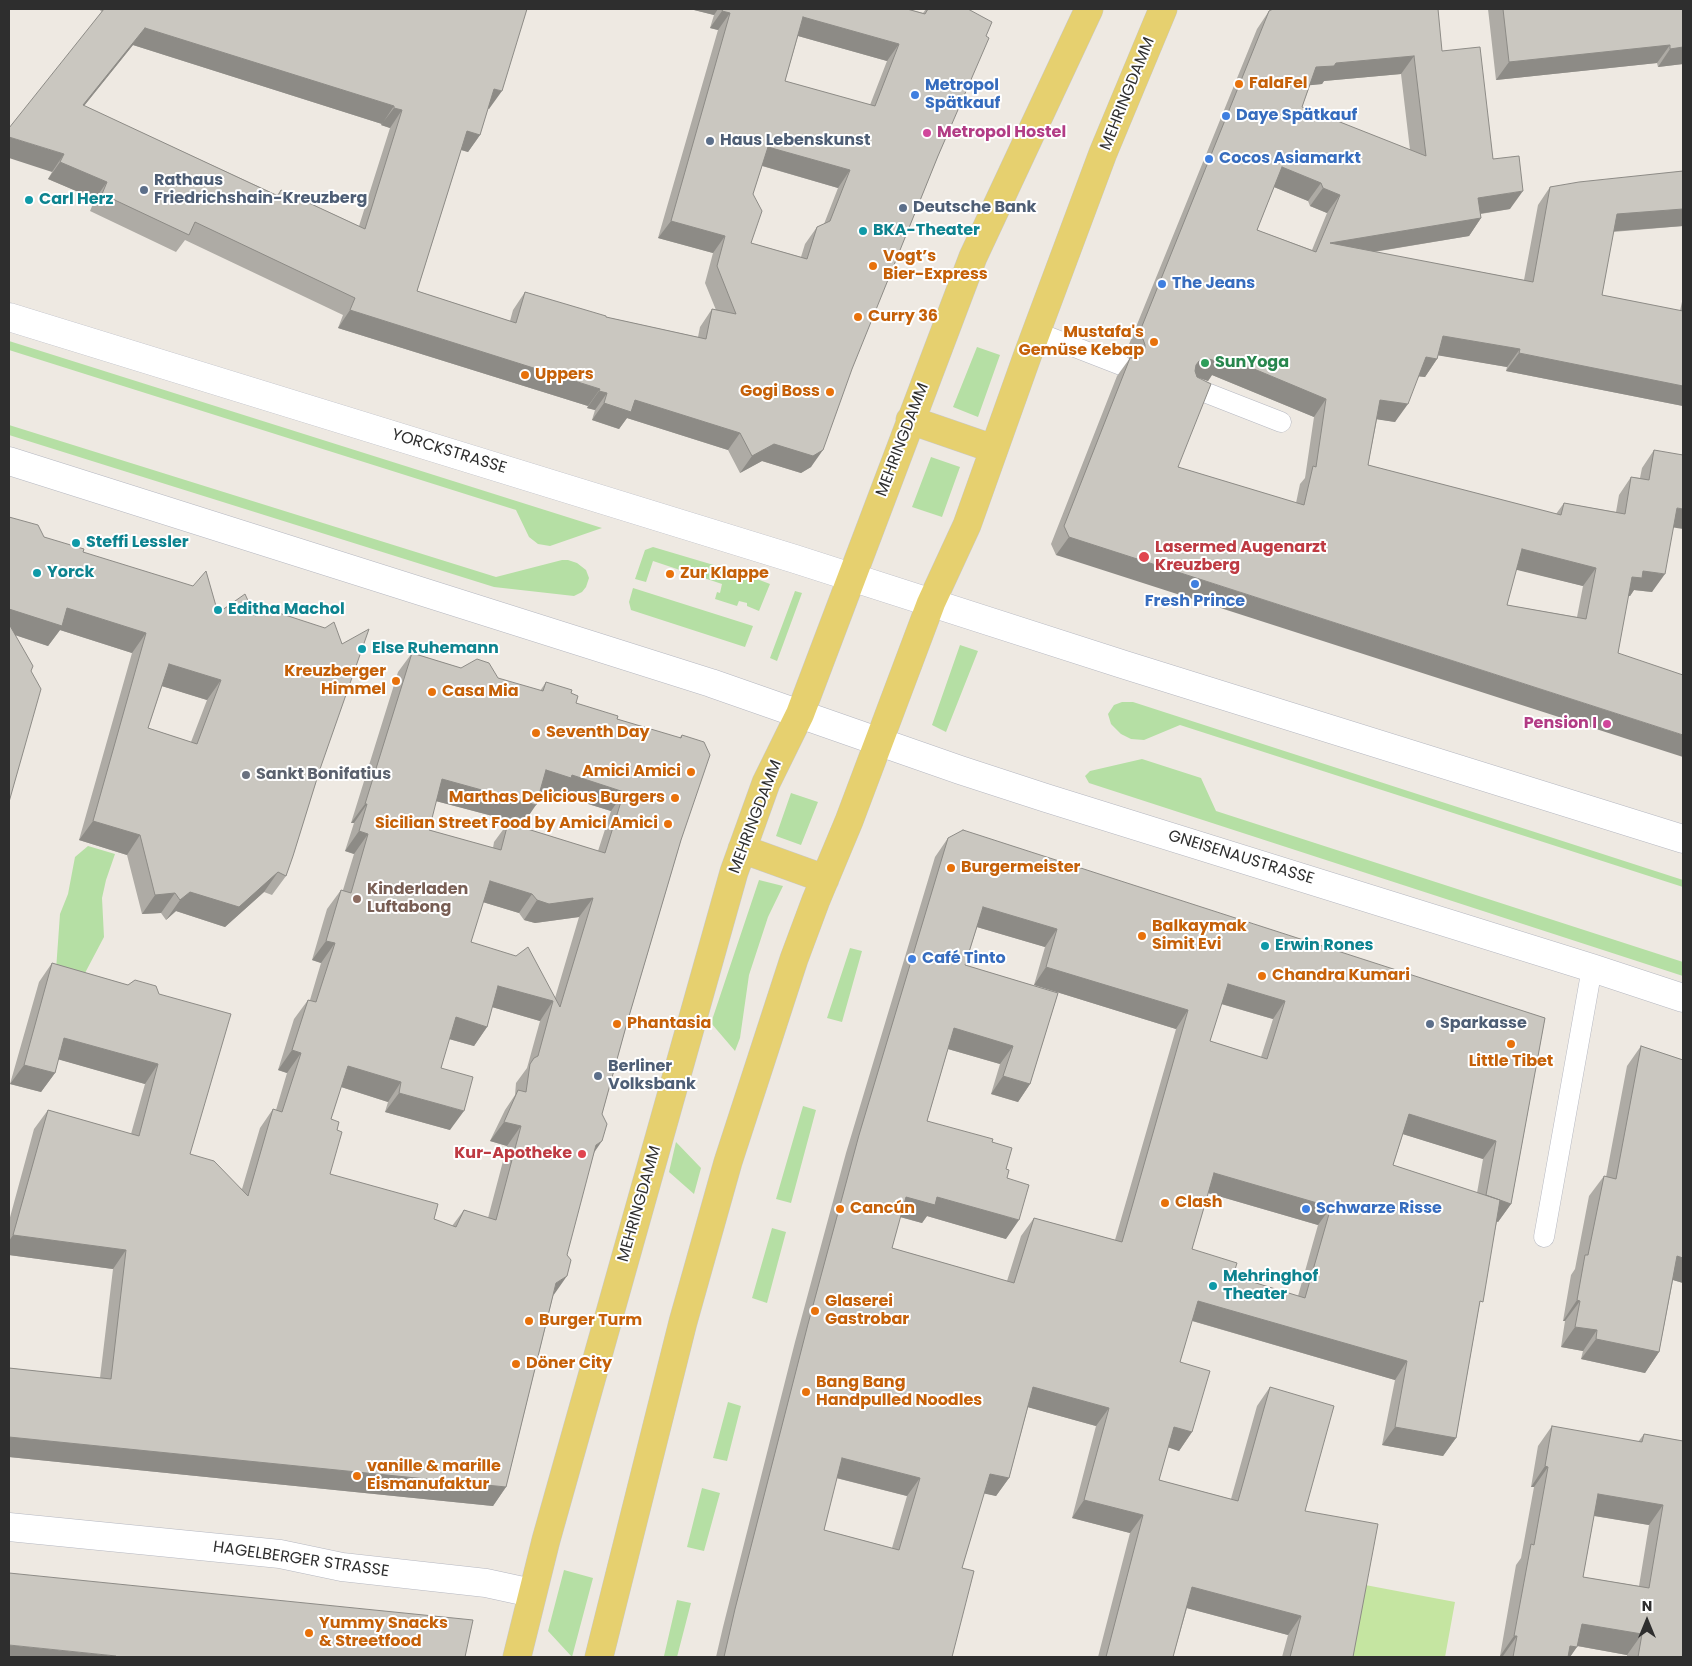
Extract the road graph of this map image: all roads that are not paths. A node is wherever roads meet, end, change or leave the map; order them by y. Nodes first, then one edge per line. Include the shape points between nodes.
1 (1089, 9) edge
2 (1163, 9) edge
3 (9, 317) edge
4 (1036, 332) junction
5 (1121, 365) dead end
6 (1194, 388) edge
7 (910, 420) junction
8 (1281, 422) dead end
9 (994, 449) junction
10 (9, 461) edge
11 (851, 577) junction
12 (932, 603) junction
13 (800, 714) junction
14 (879, 742) junction
15 (1683, 839) edge
16 (742, 849) junction
17 (825, 879) junction
18 (1592, 968) junction
19 (1683, 998) edge
20 (1544, 1237) dead end
21 (9, 1527) edge
22 (532, 1594) junction
23 (517, 1657) edge
24 (599, 1657) edge

1 - 7 main road, MEHRINGDAMM via 973,257
2 - 4 main road, MEHRINGDAMM via 1103,153
3 - 11 main road, YORCKSTRASSE
4 - 5 lane
4 - 9 main road, MEHRINGDAMM
6 - 8 lane
7 - 9 main road
7 - 11 main road, MEHRINGDAMM
9 - 12 main road, MEHRINGDAMM via 968,525
10 - 13 main road via 711,682
11 - 12 main road, YORCKSTRASSE
11 - 13 main road, MEHRINGDAMM
12 - 14 main road, MEHRINGDAMM
12 - 15 main road
13 - 14 main road, GNEISENAUSTRASSE
13 - 16 main road, MEHRINGDAMM via 766,782
14 - 17 main road, MEHRINGDAMM
14 - 18 main road, GNEISENAUSTRASSE via 1046,798
16 - 17 main road
16 - 22 main road, MEHRINGDAMM
17 - 24 main road, MEHRINGDAMM via 785,985 728,1162 683,1322
18 - 19 main road, GNEISENAUSTRASSE
18 - 20 lane
21 - 22 main road, HAGELBERGER STRASSE via 280,1554 342,1568 486,1583
22 - 23 main road, MEHRINGDAMM

